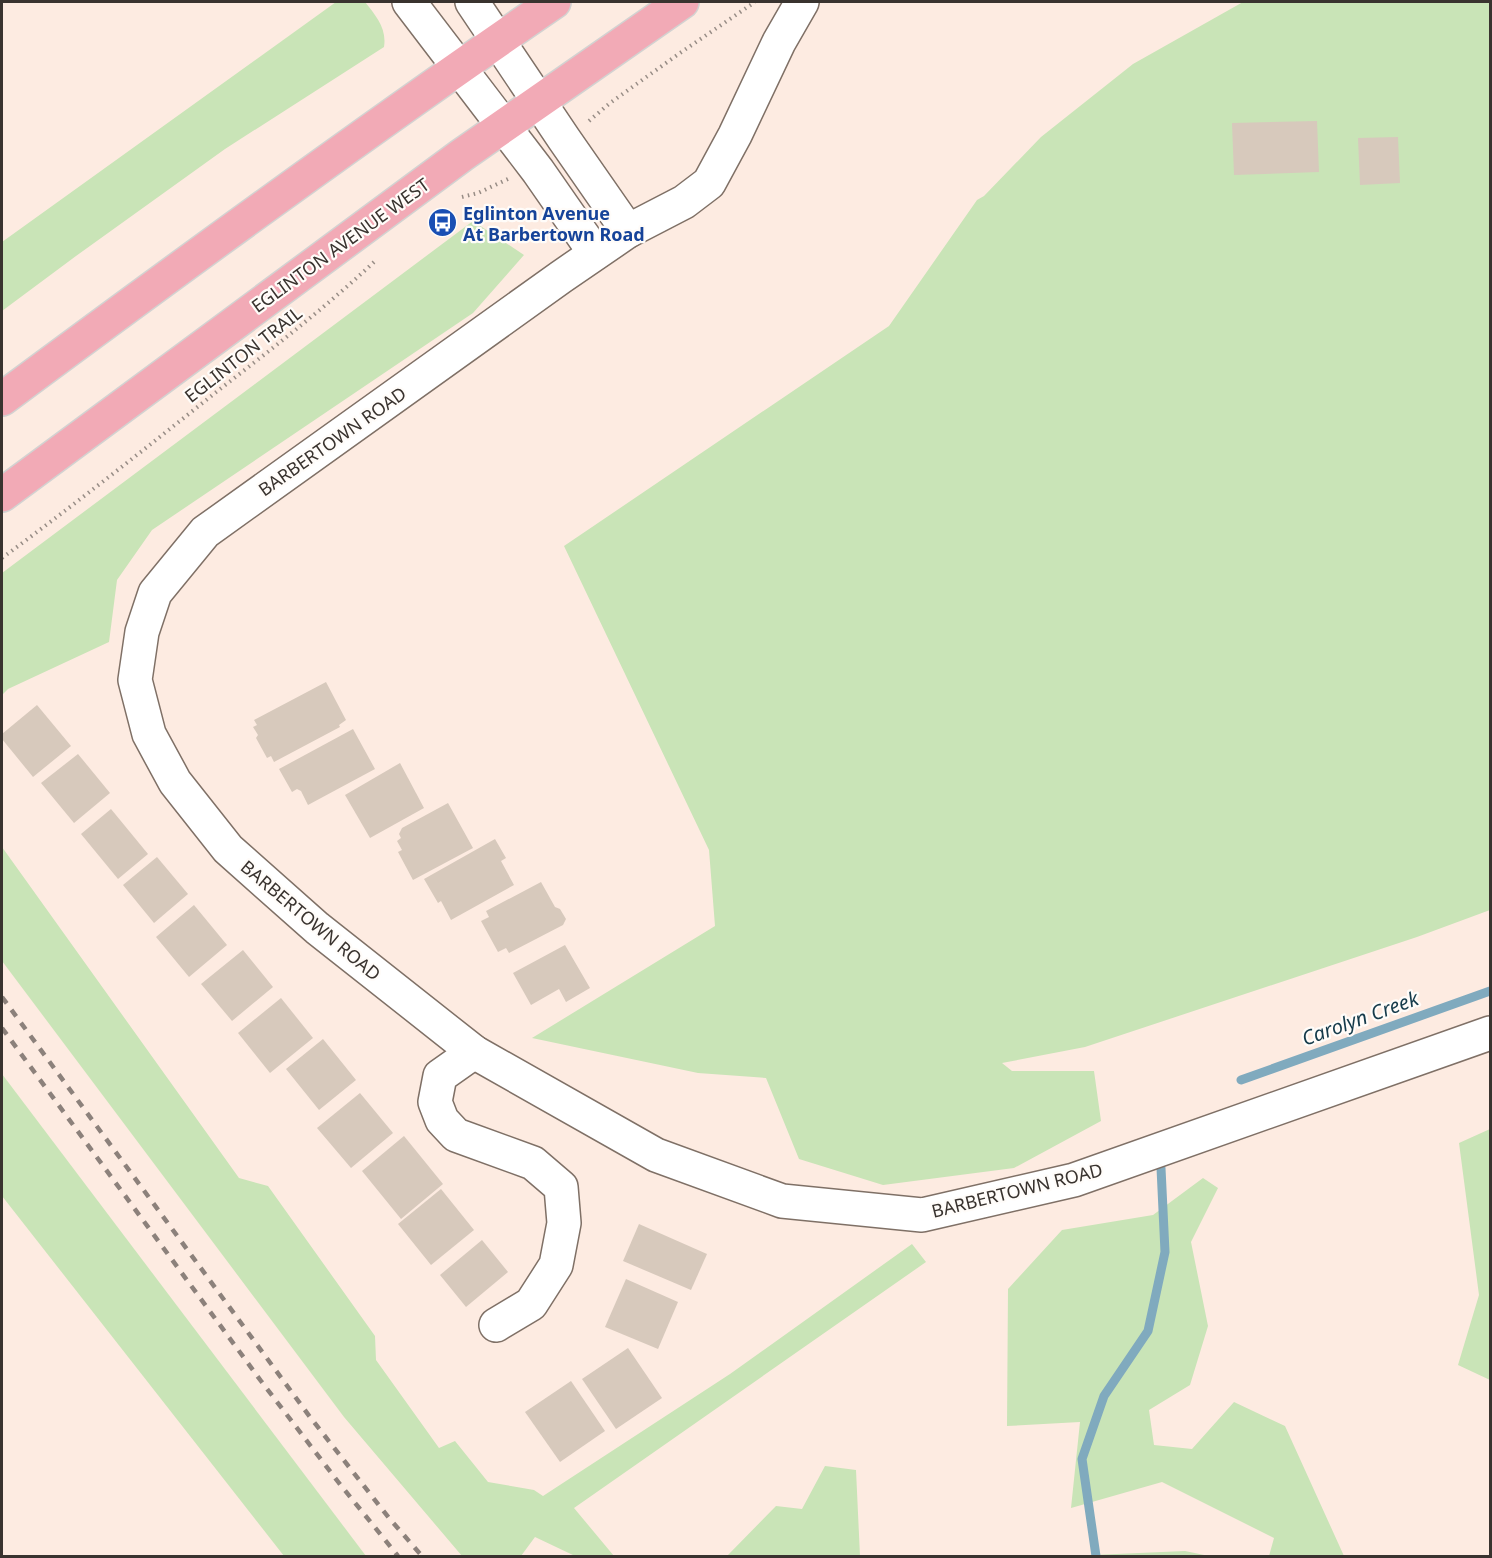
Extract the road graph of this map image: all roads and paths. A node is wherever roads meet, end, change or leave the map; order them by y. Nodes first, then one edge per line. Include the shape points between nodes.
1 (409, 2) edge
2 (472, 2) edge
3 (554, 2) edge
4 (682, 2) edge
5 (755, 2) edge
6 (802, 2) edge
7 (498, 40) junction
8 (459, 68) junction
9 (538, 101) junction
10 (595, 117) dead end
11 (503, 126) junction
12 (505, 181) dead end
13 (455, 201) dead end
14 (628, 231) junction
15 (596, 253) junction
16 (375, 262) dead end
17 (2, 399) edge
18 (2, 495) edge
19 (2, 558) edge
20 (1491, 1033) edge
21 (474, 1052) junction
22 (496, 1325) dead end

1 - 8 street
2 - 7 street
3 - 7 main road
4 - 9 main road, EGLINTON AVENUE WEST
5 - 10 path
6 - 14 street, BARBERTOWN ROAD via 709,183 684,202
7 - 8 main road
7 - 9 street
8 - 11 street
8 - 17 main road
9 - 11 main road, EGLINTON AVENUE WEST
9 - 14 street
11 - 15 street
11 - 18 main road, EGLINTON AVENUE WEST
12 - 13 path
14 - 15 street, BARBERTOWN ROAD
15 - 21 street, BARBERTOWN ROAD via 205,532 154,593 142,632 135,680 149,734 175,782 228,849 308,920
16 - 19 path, EGLINTON TRAIL via 144,450
20 - 21 street, BARBERTOWN ROAD via 1074,1180 922,1215 782,1201 656,1155
21 - 22 street via 440,1076 435,1102 442,1120 456,1135 533,1162 561,1187 564,1223 556,1266 531,1304

